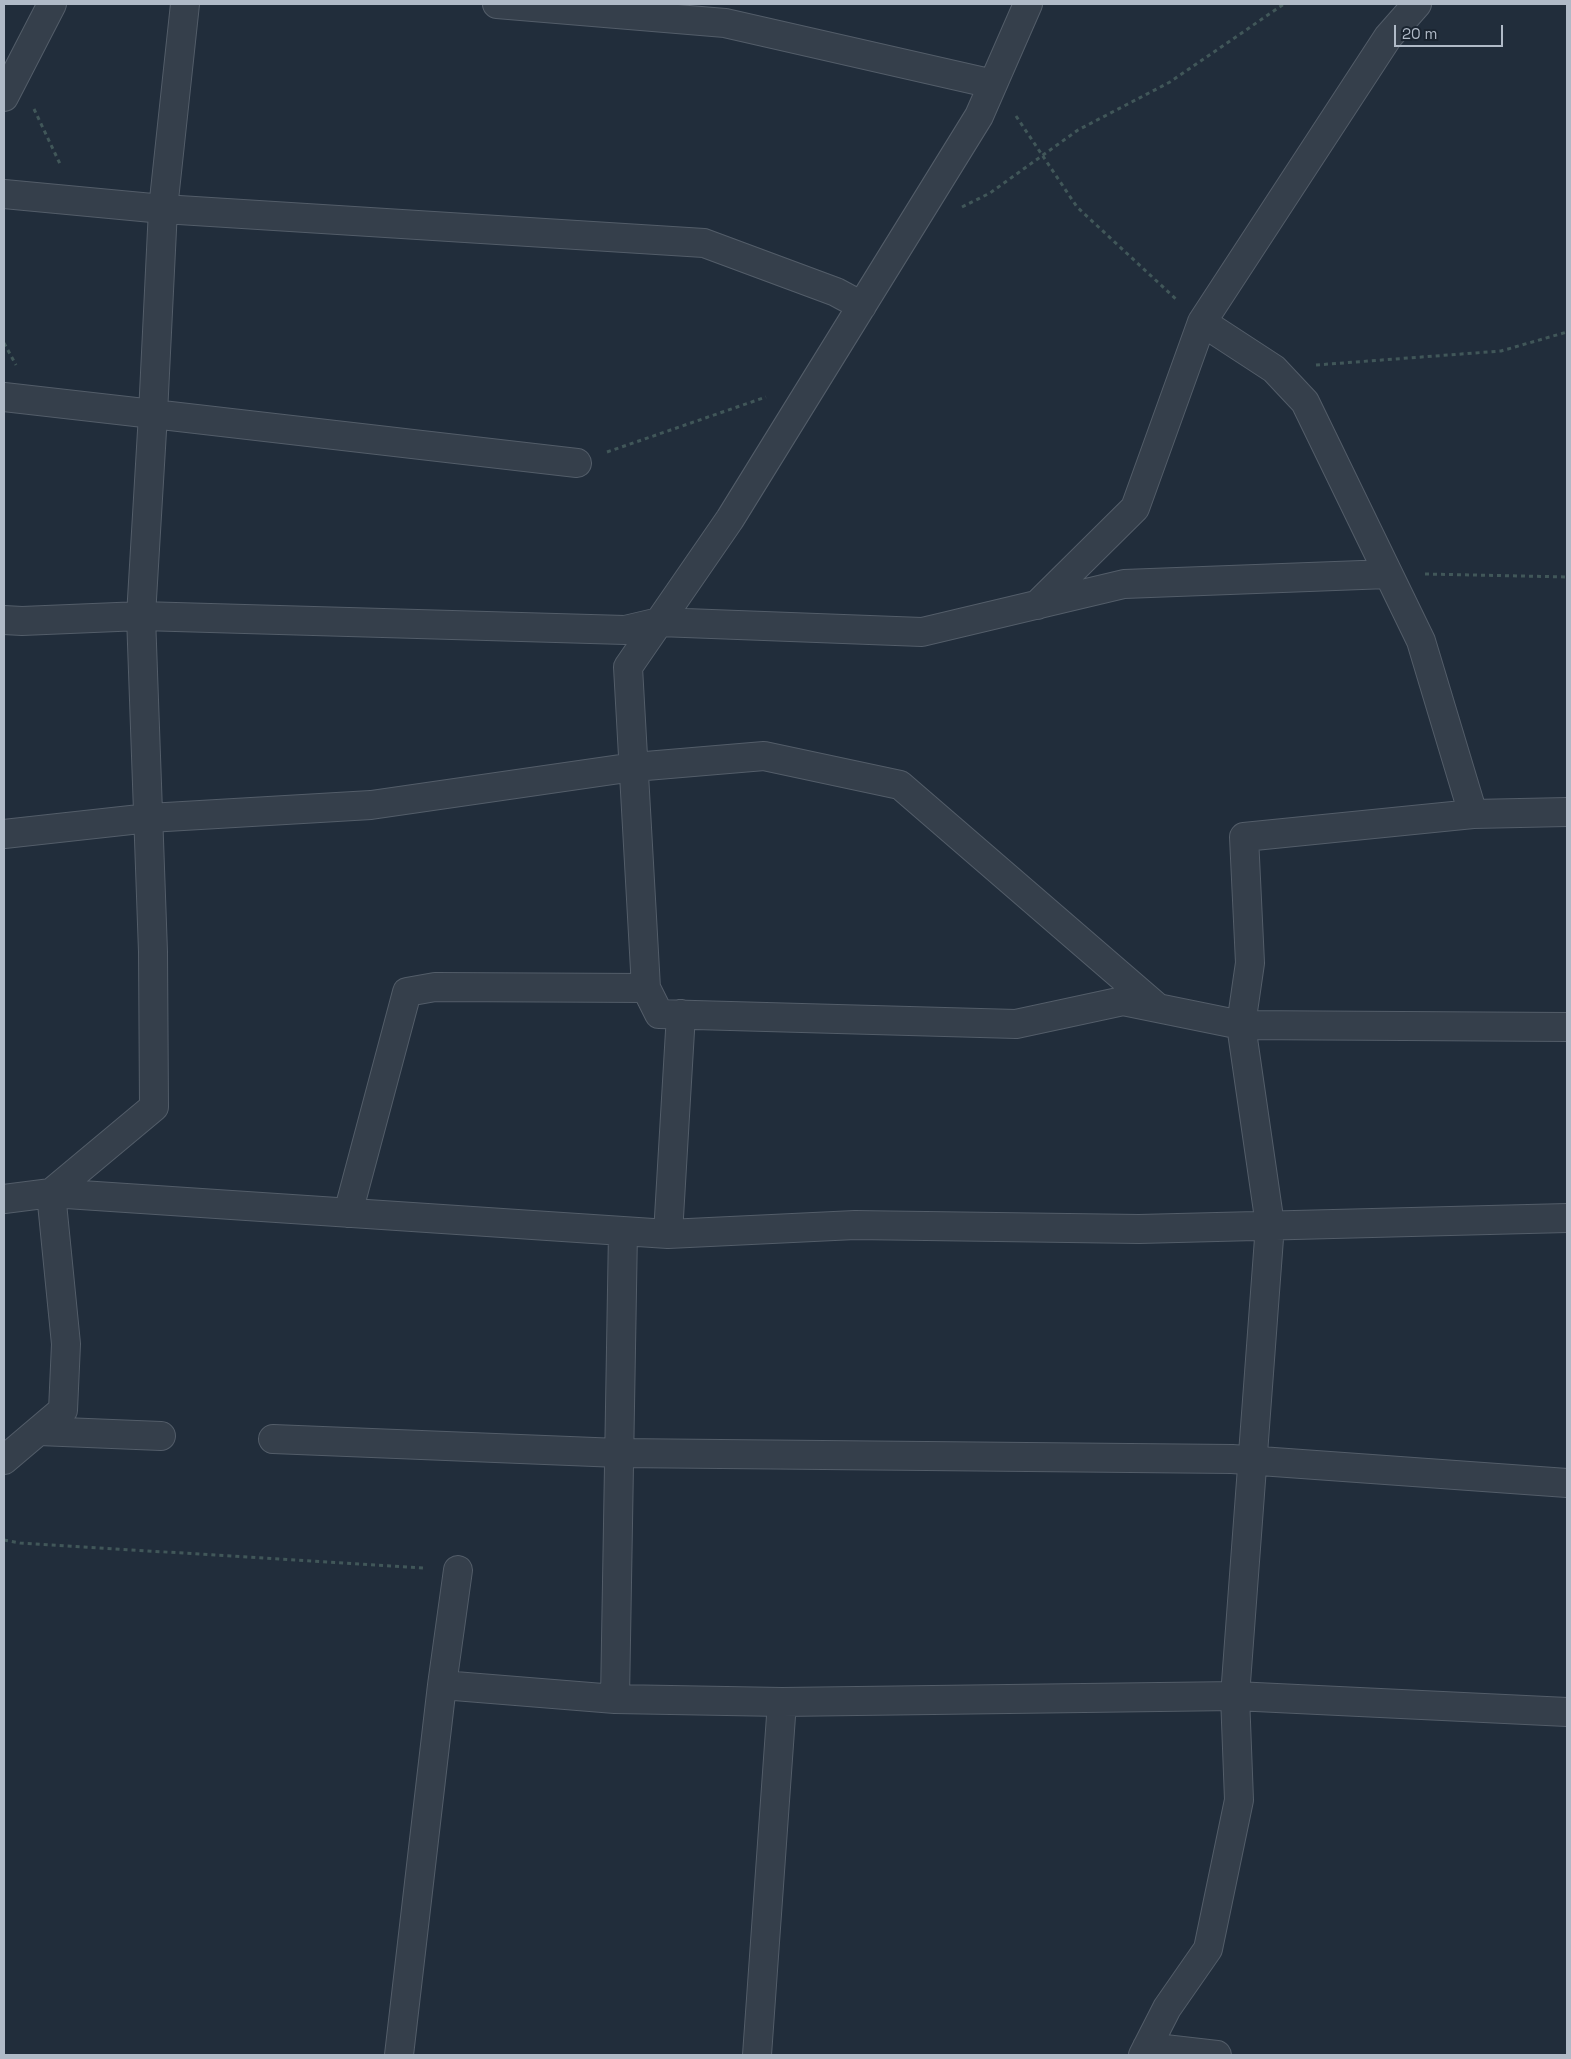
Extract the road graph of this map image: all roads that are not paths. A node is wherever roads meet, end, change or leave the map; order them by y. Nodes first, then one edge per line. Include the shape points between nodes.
1 (52, 4) edge
2 (185, 4) edge
3 (497, 4) edge
4 (1028, 4) edge
5 (1417, 4) edge
6 (623, 7) edge
7 (993, 84) junction
8 (4, 97) edge
9 (4, 194) edge
10 (163, 209) junction
11 (862, 306) junction
12 (1202, 322) junction
13 (4, 397) edge
14 (153, 414) junction
15 (577, 463) road end
16 (1388, 574) junction
17 (1037, 605) junction
18 (141, 616) junction
19 (4, 620) edge
20 (659, 622) junction
21 (634, 767) junction
22 (1567, 812) edge
23 (1472, 814) junction
24 (149, 818) junction
25 (4, 834) edge
26 (646, 988) junction
27 (1158, 1008) junction
28 (682, 1014) junction
29 (1241, 1025) junction
30 (1567, 1028) edge
31 (51, 1193) junction
32 (4, 1199) edge
33 (348, 1213) junction
34 (1567, 1218) edge
35 (1270, 1226) junction
36 (623, 1231) junction
37 (668, 1234) junction
38 (39, 1431) junction
39 (162, 1436) dead end
40 (273, 1439) dead end
41 (619, 1453) junction
42 (4, 1460) edge
43 (1253, 1460) junction
44 (1567, 1483) edge
45 (458, 1570) road end
46 (442, 1685) junction
47 (1234, 1696) junction
48 (615, 1700) junction
49 (782, 1702) junction
50 (1567, 1712) edge
51 (1145, 2051) edge
52 (399, 2055) edge
53 (757, 2055) edge
54 (1217, 2055) edge

1 - 8 street
2 - 10 street
3 - 6 street
4 - 7 street
5 - 12 street via 1388,37
6 - 7 street via 724,23
7 - 11 street via 979,116
9 - 10 street
10 - 11 street via 704,243 836,292
10 - 14 street
11 - 20 street via 730,519
12 - 16 street via 1274,369 1305,402
12 - 17 street via 1135,508
13 - 14 street
14 - 15 street
14 - 18 street
16 - 17 street via 1124,584
16 - 23 street via 1421,641
17 - 20 street via 922,632
18 - 19 street via 22,622
18 - 20 street via 625,630
18 - 24 street
20 - 21 street via 628,667
21 - 24 street via 371,805
21 - 26 street
21 - 27 street via 764,756 900,785
22 - 23 street
23 - 29 street via 1244,837 1250,963
24 - 25 street
24 - 31 street via 154,1107
26 - 28 street via 659,1014
26 - 33 street via 435,987 407,992
27 - 28 street via 1122,1001 1016,1024
27 - 29 street
28 - 37 street
29 - 30 street
29 - 35 street
31 - 32 street
31 - 33 street
31 - 38 street via 66,1344 63,1410
33 - 36 street
34 - 35 street
35 - 37 street via 1139,1229 855,1225
35 - 43 street
36 - 37 street
36 - 41 street
38 - 39 street
38 - 42 street
40 - 41 street
41 - 43 street
41 - 48 street
43 - 44 street
43 - 47 street
45 - 46 street
46 - 48 street
46 - 52 street
47 - 49 street
47 - 50 street
47 - 51 street via 1239,1800 1208,1949 1168,2008
48 - 49 street
49 - 53 street
51 - 54 street

